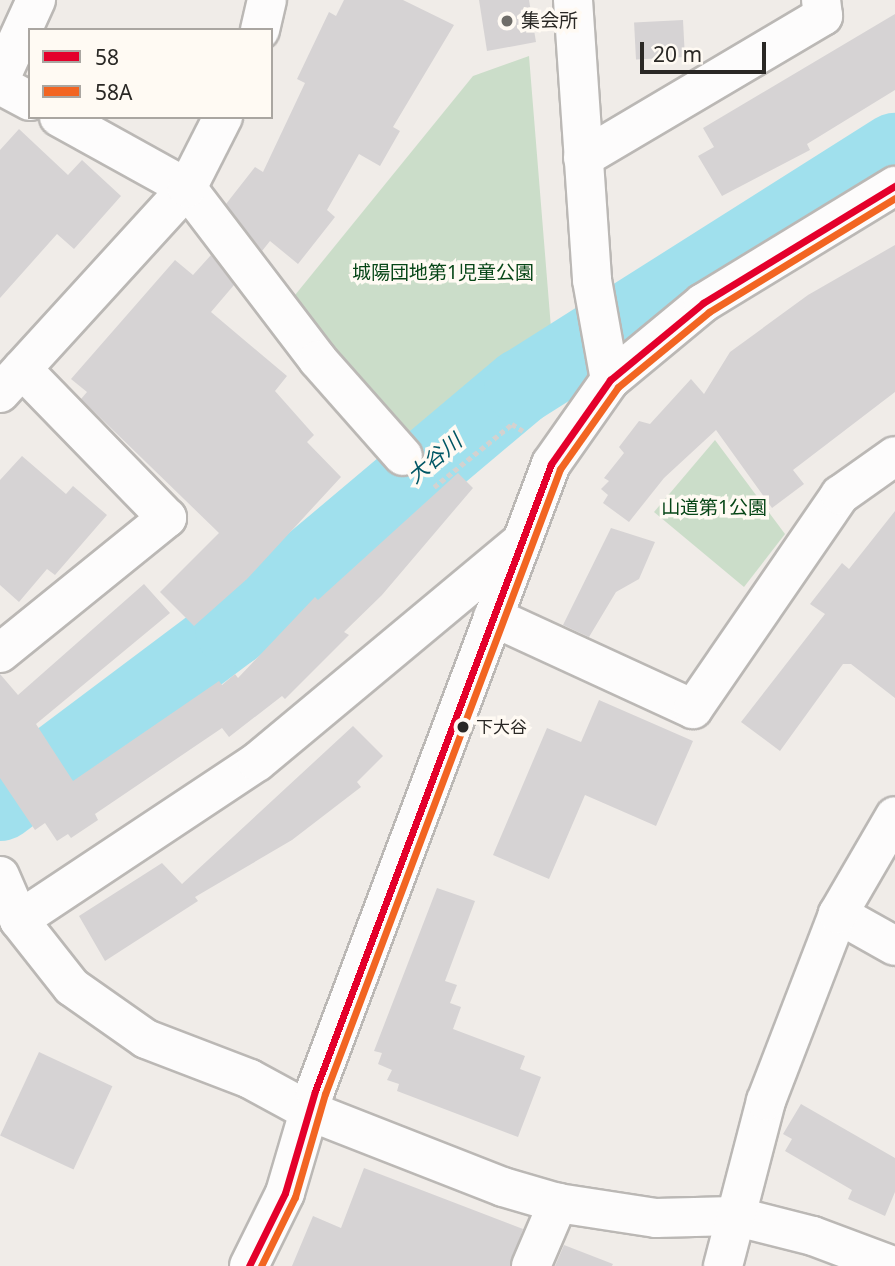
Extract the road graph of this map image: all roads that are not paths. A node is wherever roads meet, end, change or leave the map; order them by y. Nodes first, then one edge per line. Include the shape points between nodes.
1 (37, 0) edge
2 (267, 0) edge
3 (573, 0) edge
4 (832, 5) edge
5 (260, 28) edge
6 (0, 79) edge
7 (0, 85) edge
8 (28, 100) edge
9 (63, 119) edge
10 (222, 119) edge
11 (583, 158) junction
12 (895, 186) edge
13 (187, 188) junction
14 (609, 368) junction
15 (11, 381) edge
16 (403, 456) dead end
17 (895, 456) edge
18 (523, 541) junction
19 (493, 617) junction
20 (0, 653) edge
21 (895, 816) edge
22 (1, 884) edge
23 (838, 914) junction
24 (19, 920) junction
25 (895, 946) edge
26 (309, 1111) junction
27 (558, 1203) junction
28 (734, 1216) junction
29 (249, 1266) edge
30 (531, 1266) edge
31 (723, 1266) edge
32 (893, 1266) edge

1 - 6 street
2 - 5 street
3 - 11 street
4 - 11 street
7 - 8 street
9 - 13 street
10 - 13 street
11 - 14 street via 596,294
12 - 14 street via 703,303
13 - 15 street
13 - 16 street via 318,360
14 - 18 street via 551,464
15 - 20 street via 167,518
17 - 19 street via 840,495 693,709
18 - 19 street
18 - 24 street via 257,762
19 - 26 street
21 - 23 street
22 - 24 street
23 - 25 street
23 - 28 street via 766,1101
24 - 26 street via 72,987 146,1039 250,1079
26 - 27 street
26 - 29 street via 285,1193
27 - 28 street via 656,1218
27 - 30 street
28 - 31 street
28 - 32 street via 813,1237

